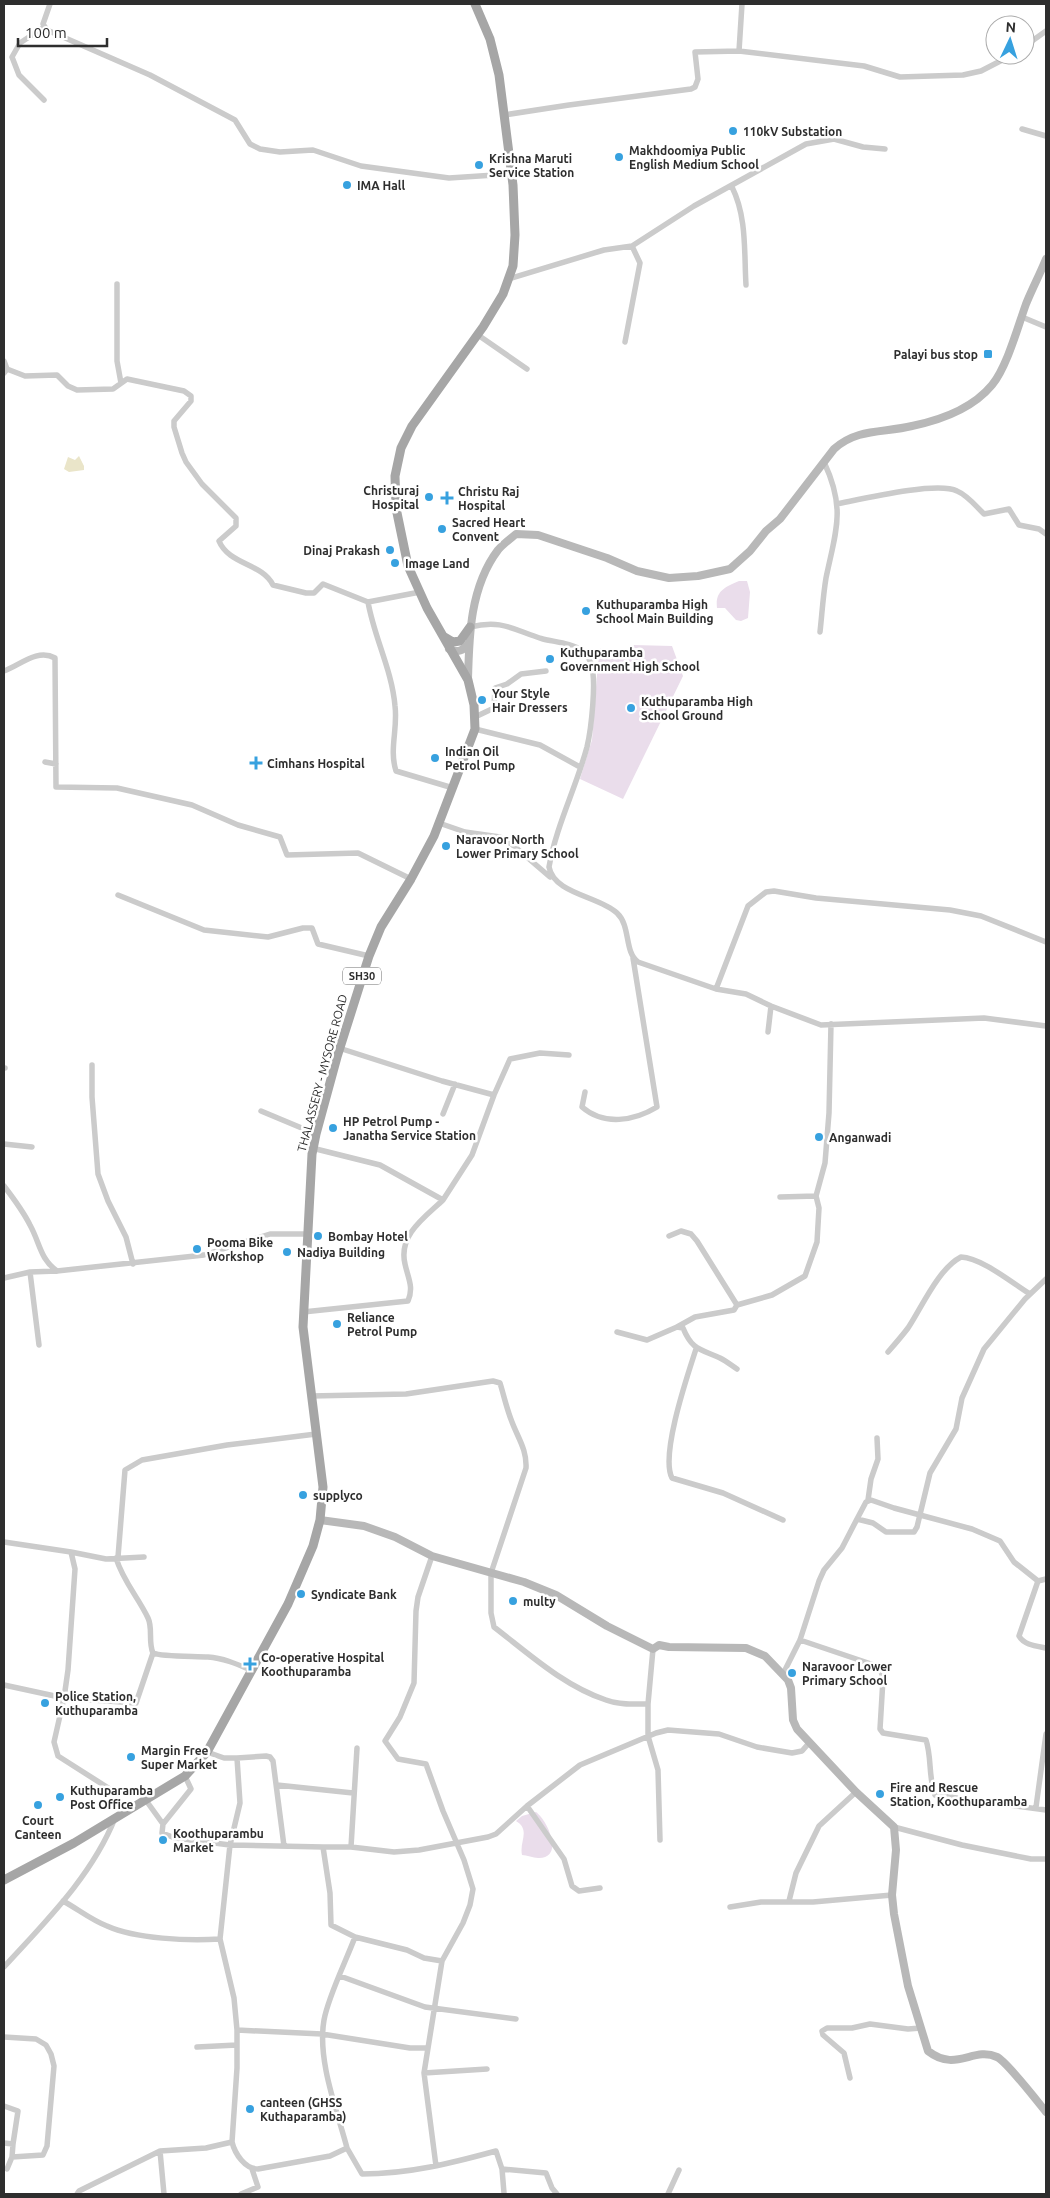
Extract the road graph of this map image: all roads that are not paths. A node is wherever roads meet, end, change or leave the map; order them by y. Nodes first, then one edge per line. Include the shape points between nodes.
1 (50, 4) edge
2 (475, 4) edge
3 (742, 4) edge
4 (44, 28) junction
5 (1046, 31) edge
6 (1035, 39) edge
7 (740, 51) junction
8 (992, 65) edge
9 (44, 100) dead end
10 (504, 115) junction
11 (1022, 129) dead end
12 (1046, 136) edge
13 (885, 149) dead end
14 (511, 174) junction
15 (732, 186) junction
16 (632, 246) junction
17 (1046, 259) edge
18 (508, 279) junction
19 (117, 284) dead end
20 (746, 285) dead end
21 (1022, 317) junction
22 (1046, 327) edge
23 (478, 335) junction
24 (625, 342) dead end
25 (4, 362) edge
26 (527, 369) dead end
27 (5, 371) edge
28 (121, 384) junction
29 (824, 462) junction
30 (837, 504) junction
31 (1046, 534) edge
32 (420, 592) junction
33 (368, 602) junction
34 (470, 628) junction
35 (820, 632) dead end
36 (441, 635) junction
37 (469, 644) junction
38 (449, 649) junction
39 (4, 671) edge
40 (546, 671) dead end
41 (468, 680) junction
42 (475, 717) junction
43 (475, 729) junction
44 (44, 762) dead end
45 (56, 764) junction
46 (580, 768) junction
47 (453, 788) junction
48 (439, 823) junction
49 (550, 877) junction
50 (411, 879) junction
51 (118, 895) dead end
52 (1046, 942) edge
53 (369, 956) junction
54 (634, 958) junction
55 (716, 989) junction
56 (772, 1006) junction
57 (831, 1024) junction
58 (1046, 1026) edge
59 (768, 1032) dead end
60 (339, 1048) junction
61 (569, 1056) dead end
62 (92, 1065) dead end
63 (454, 1084) junction
64 (585, 1092) dead end
65 (494, 1094) junction
66 (260, 1111) dead end
67 (443, 1114) dead end
68 (316, 1134) junction
69 (4, 1144) edge
70 (32, 1147) dead end
71 (312, 1148) junction
72 (4, 1186) edge
73 (816, 1196) junction
74 (780, 1197) dead end
75 (443, 1200) junction
76 (306, 1234) junction
77 (670, 1236) dead end
78 (133, 1264) junction
79 (57, 1271) junction
80 (30, 1272) junction
81 (4, 1278) edge
82 (1046, 1279) edge
83 (1030, 1294) junction
84 (737, 1305) junction
85 (303, 1312) junction
86 (677, 1327) junction
87 (617, 1332) dead end
88 (39, 1345) dead end
89 (696, 1348) junction
90 (888, 1352) dead end
91 (737, 1369) dead end
92 (311, 1396) junction
93 (316, 1434) junction
94 (877, 1438) dead end
95 (868, 1500) junction
96 (920, 1515) junction
97 (857, 1519) junction
98 (320, 1520) junction
99 (783, 1520) dead end
100 (4, 1542) edge
101 (71, 1552) junction
102 (432, 1556) junction
103 (144, 1557) dead end
104 (117, 1558) junction
105 (491, 1573) junction
106 (1046, 1579) edge
107 (1038, 1581) junction
108 (800, 1640) junction
109 (1046, 1648) edge
110 (653, 1649) junction
111 (153, 1653) junction
112 (253, 1671) junction
113 (783, 1674) junction
114 (4, 1685) edge
115 (64, 1698) junction
116 (648, 1704) junction
117 (1046, 1734) edge
118 (648, 1736) junction
119 (809, 1743) junction
120 (357, 1748) dead end
121 (207, 1752) junction
122 (238, 1758) junction
123 (185, 1776) junction
124 (277, 1785) junction
125 (856, 1792) junction
126 (353, 1793) junction
127 (145, 1799) junction
128 (527, 1806) junction
129 (1036, 1807) junction
130 (126, 1810) junction
131 (1046, 1810) edge
132 (116, 1816) junction
133 (162, 1824) junction
134 (894, 1827) junction
135 (660, 1840) dead end
136 (458, 1844) junction
137 (230, 1845) junction
138 (284, 1846) junction
139 (323, 1847) junction
140 (351, 1847) junction
141 (1046, 1859) edge
142 (4, 1880) edge
143 (600, 1888) dead end
144 (892, 1895) junction
145 (64, 1901) junction
146 (789, 1901) junction
147 (730, 1907) dead end
148 (356, 1937) junction
149 (220, 1939) junction
150 (442, 1961) junction
151 (4, 1967) edge
152 (340, 1976) junction
153 (434, 2009) junction
154 (516, 2018) dead end
155 (921, 2028) junction
156 (237, 2030) junction
157 (322, 2034) junction
158 (4, 2037) edge
159 (237, 2045) junction
160 (197, 2047) dead end
161 (428, 2048) junction
162 (487, 2069) dead end
163 (424, 2073) junction
164 (850, 2078) dead end
165 (4, 2106) edge
166 (1046, 2112) edge
167 (232, 2142) junction
168 (4, 2143) edge
169 (13, 2144) junction
170 (347, 2148) junction
171 (160, 2151) junction
172 (12, 2156) junction
173 (436, 2166) junction
174 (7, 2169) dead end
175 (252, 2169) junction
176 (502, 2169) junction
177 (679, 2170) dead end
178 (551, 2191) edge
179 (504, 2193) edge
180 (77, 2194) edge
181 (165, 2194) edge
182 (241, 2194) edge
183 (557, 2194) edge
184 (668, 2194) edge

1 - 4 street via 43,20
2 - 10 main road, THALASSERY - MYSORE ROAD / SH30 via 490,39
3 - 7 street
4 - 9 street via 20,42 12,57 19,76
4 - 14 street via 150,75 235,120 250,144 260,149 280,152 313,150 361,166 449,178
5 - 6 street
7 - 8 street via 864,66 900,76 963,75
7 - 10 street via 695,52 697,83 691,90
10 - 14 main road, THALASSERY - MYSORE ROAD / SH30
11 - 12 street
13 - 15 street via 834,139 806,144
14 - 18 main road, THALASSERY - MYSORE ROAD / SH30 via 516,235 513,266
15 - 16 street
15 - 20 street via 740,203
16 - 18 street via 604,250
16 - 24 street via 640,263
17 - 21 main road
18 - 23 main road, THALASSERY - MYSORE ROAD / SH30 via 503,294
19 - 28 street via 117,361
21 - 22 street
21 - 29 main road via 1011,349 993,384 975,400 940,418 845,439
23 - 26 street
23 - 32 main road, THALASSERY - MYSORE ROAD / SH30 via 412,426 400,448 394,476 396,508 408,566
25 - 27 street
27 - 28 street via 26,376 57,374 77,390 113,389
28 - 33 street via 126,379 150,383 179,388 191,396 174,421 174,427 186,462 202,484 236,518 236,526 219,542 228,553 262,571 272,585 314,593 323,584
29 - 30 street via 835,487
29 - 34 main road via 780,519 730,569 669,578 637,571 538,535 516,534 498,549 485,575 475,598
30 - 31 street via 902,492 948,488 957,490 984,514 1010,508 1019,525 1039,529
30 - 35 street via 837,534 826,580
32 - 33 street
32 - 36 main road, THALASSERY - MYSORE ROAD / SH30
33 - 47 street via 396,707 392,759 396,771
34 - 36 main road via 457,642
34 - 37 main road
34 - 46 street via 498,623 583,652 591,663 592,711 587,747
36 - 38 main road, THALASSERY - MYSORE ROAD / SH30
37 - 38 main road via 462,650
37 - 41 main road
38 - 41 main road, THALASSERY - MYSORE ROAD / SH30
39 - 45 street via 28,658 49,655 55,658
40 - 42 street via 521,674 495,688 494,708
41 - 42 main road, THALASSERY - MYSORE ROAD / SH30
42 - 43 main road, THALASSERY - MYSORE ROAD / SH30
43 - 46 street via 540,744
43 - 47 main road, THALASSERY - MYSORE ROAD / SH30
44 - 45 street
45 - 50 street via 56,788 118,788 192,805 238,825 280,836 286,854 358,853
46 - 49 street via 551,856
47 - 48 main road, THALASSERY - MYSORE ROAD / SH30
48 - 49 street via 465,832 500,837
48 - 50 main road, THALASSERY - MYSORE ROAD / SH30
49 - 54 street via 618,913 625,924
50 - 53 main road, THALASSERY - MYSORE ROAD / SH30 via 381,927
51 - 53 street via 204,930 268,937 312,928 318,944
52 - 55 street via 981,916 950,910 766,892 748,906
53 - 60 main road, THALASSERY - MYSORE ROAD / SH30
54 - 55 street via 644,966
54 - 64 street via 657,1107 641,1117 605,1118 590,1114 582,1107
55 - 56 street via 746,994
56 - 57 street via 821,1025
56 - 59 street
57 - 58 street via 984,1018
57 - 73 street via 825,1163
60 - 63 street
60 - 68 main road, THALASSERY - MYSORE ROAD / SH30
61 - 65 street via 540,1053 510,1059
62 - 78 street via 98,1174 126,1237
63 - 65 street
63 - 67 street
65 - 75 street via 472,1155
66 - 68 street
68 - 71 main road, THALASSERY - MYSORE ROAD / SH30
69 - 70 street
71 - 75 street via 380,1164
71 - 76 main road, THALASSERY - MYSORE ROAD / SH30
72 - 79 street via 25,1215 46,1263
73 - 74 street
73 - 84 street via 817,1242 805,1276 772,1295
75 - 85 street via 409,1234 404,1246 412,1292 408,1301
76 - 78 street via 270,1234 204,1255
76 - 85 main road, THALASSERY - MYSORE ROAD / SH30
77 - 84 street via 681,1231 697,1240
78 - 79 street
79 - 80 street
80 - 81 street
80 - 88 street
82 - 83 street
83 - 90 street via 972,1259 961,1257 934,1286
83 - 96 street via 984,1349 962,1398 956,1430 930,1472
84 - 86 street via 734,1310 695,1317
85 - 92 main road, THALASSERY - MYSORE ROAD / SH30
86 - 87 street via 647,1340
86 - 89 street via 683,1328
89 - 91 street via 722,1358
89 - 99 street via 681,1391 669,1474 672,1478 723,1494
92 - 93 main road, THALASSERY - MYSORE ROAD / SH30
92 - 105 street via 406,1394 493,1381 500,1383 511,1420 521,1439 526,1468
93 - 98 main road, THALASSERY - MYSORE ROAD / SH30 via 323,1487
93 - 104 street via 142,1460 125,1470
94 - 95 street via 878,1459
95 - 96 street
95 - 97 street
96 - 97 street via 914,1532 886,1532 873,1523
96 - 107 street via 972,1529 1000,1541 1014,1562
97 - 108 street via 822,1576
98 - 102 main road via 380,1531
98 - 112 main road, THALASSERY - MYSORE ROAD / SH30 via 302,1575
100 - 101 street
101 - 104 street
101 - 115 street via 74,1569
102 - 105 main road
102 - 136 street via 416,1611 414,1683 400,1717 385,1741 398,1759 426,1764
103 - 104 street
104 - 111 street via 129,1588 149,1619
105 - 110 main road via 556,1595
105 - 116 street via 494,1627 554,1674 598,1697 618,1703
106 - 107 street
107 - 109 street via 1019,1636 1029,1644
108 - 113 street
108 - 129 street via 880,1667 883,1679 880,1729 889,1735 926,1740 934,1795
110 - 113 main road via 659,1645 746,1648 765,1656
110 - 116 street
111 - 112 street via 211,1657
111 - 115 street via 136,1703
112 - 121 main road, THALASSERY - MYSORE ROAD / SH30
113 - 119 main road via 791,1688 793,1720
114 - 115 street
115 - 130 street via 54,1742 58,1756 113,1790
116 - 118 street
117 - 129 street
118 - 119 street via 668,1730 719,1734 757,1747 792,1753 802,1751
118 - 128 street via 580,1765
118 - 135 street via 658,1770
119 - 125 main road
120 - 126 street
121 - 122 street via 224,1758
121 - 123 main road, THALASSERY - MYSORE ROAD / SH30
122 - 124 street via 270,1757
122 - 137 street via 240,1803
123 - 127 main road, THALASSERY - MYSORE ROAD / SH30
123 - 133 street via 191,1789
124 - 126 street
124 - 138 street
125 - 134 main road
125 - 146 street via 819,1826 796,1873
126 - 140 street
127 - 130 main road, THALASSERY - MYSORE ROAD / SH30
127 - 133 street
128 - 136 street via 496,1834
128 - 143 street via 564,1859 572,1886 579,1891
129 - 131 street
130 - 132 main road, THALASSERY - MYSORE ROAD / SH30
132 - 142 main road, THALASSERY - MYSORE ROAD / SH30 via 74,1843
132 - 145 street via 107,1839
133 - 137 street via 162,1833 175,1838
134 - 141 street via 962,1845
134 - 144 main road via 896,1850
136 - 140 street via 394,1852
136 - 150 street via 473,1889 463,1923
137 - 138 street
137 - 149 street
138 - 139 street
139 - 140 street
139 - 148 street via 331,1925
144 - 146 street
144 - 155 main road via 908,1986
145 - 149 street via 108,1927 127,1933
145 - 151 street
146 - 147 street
148 - 150 street
148 - 152 street
149 - 156 street via 234,1998
150 - 153 street
152 - 153 street
152 - 157 street via 324,2018
153 - 154 street
153 - 161 street
155 - 164 street via 870,2024 822,2031 822,2035 844,2053
155 - 166 main road via 928,2051 943,2060 988,2054 999,2058
156 - 157 street
156 - 159 street
157 - 161 street
157 - 170 street via 324,2057
158 - 172 street via 36,2039 46,2045 54,2066 47,2146 43,2155
159 - 160 street
159 - 167 street
161 - 163 street
162 - 163 street
163 - 173 street
165 - 169 street via 18,2111
167 - 171 street via 206,2148
167 - 175 street via 236,2152
168 - 169 street
169 - 172 street
170 - 173 street via 362,2174 393,2174
170 - 175 street via 330,2156
171 - 180 street
171 - 181 street
172 - 174 street
173 - 176 street via 496,2151
175 - 182 street via 258,2187
176 - 178 street via 546,2173
176 - 179 street
177 - 184 street
178 - 183 street

